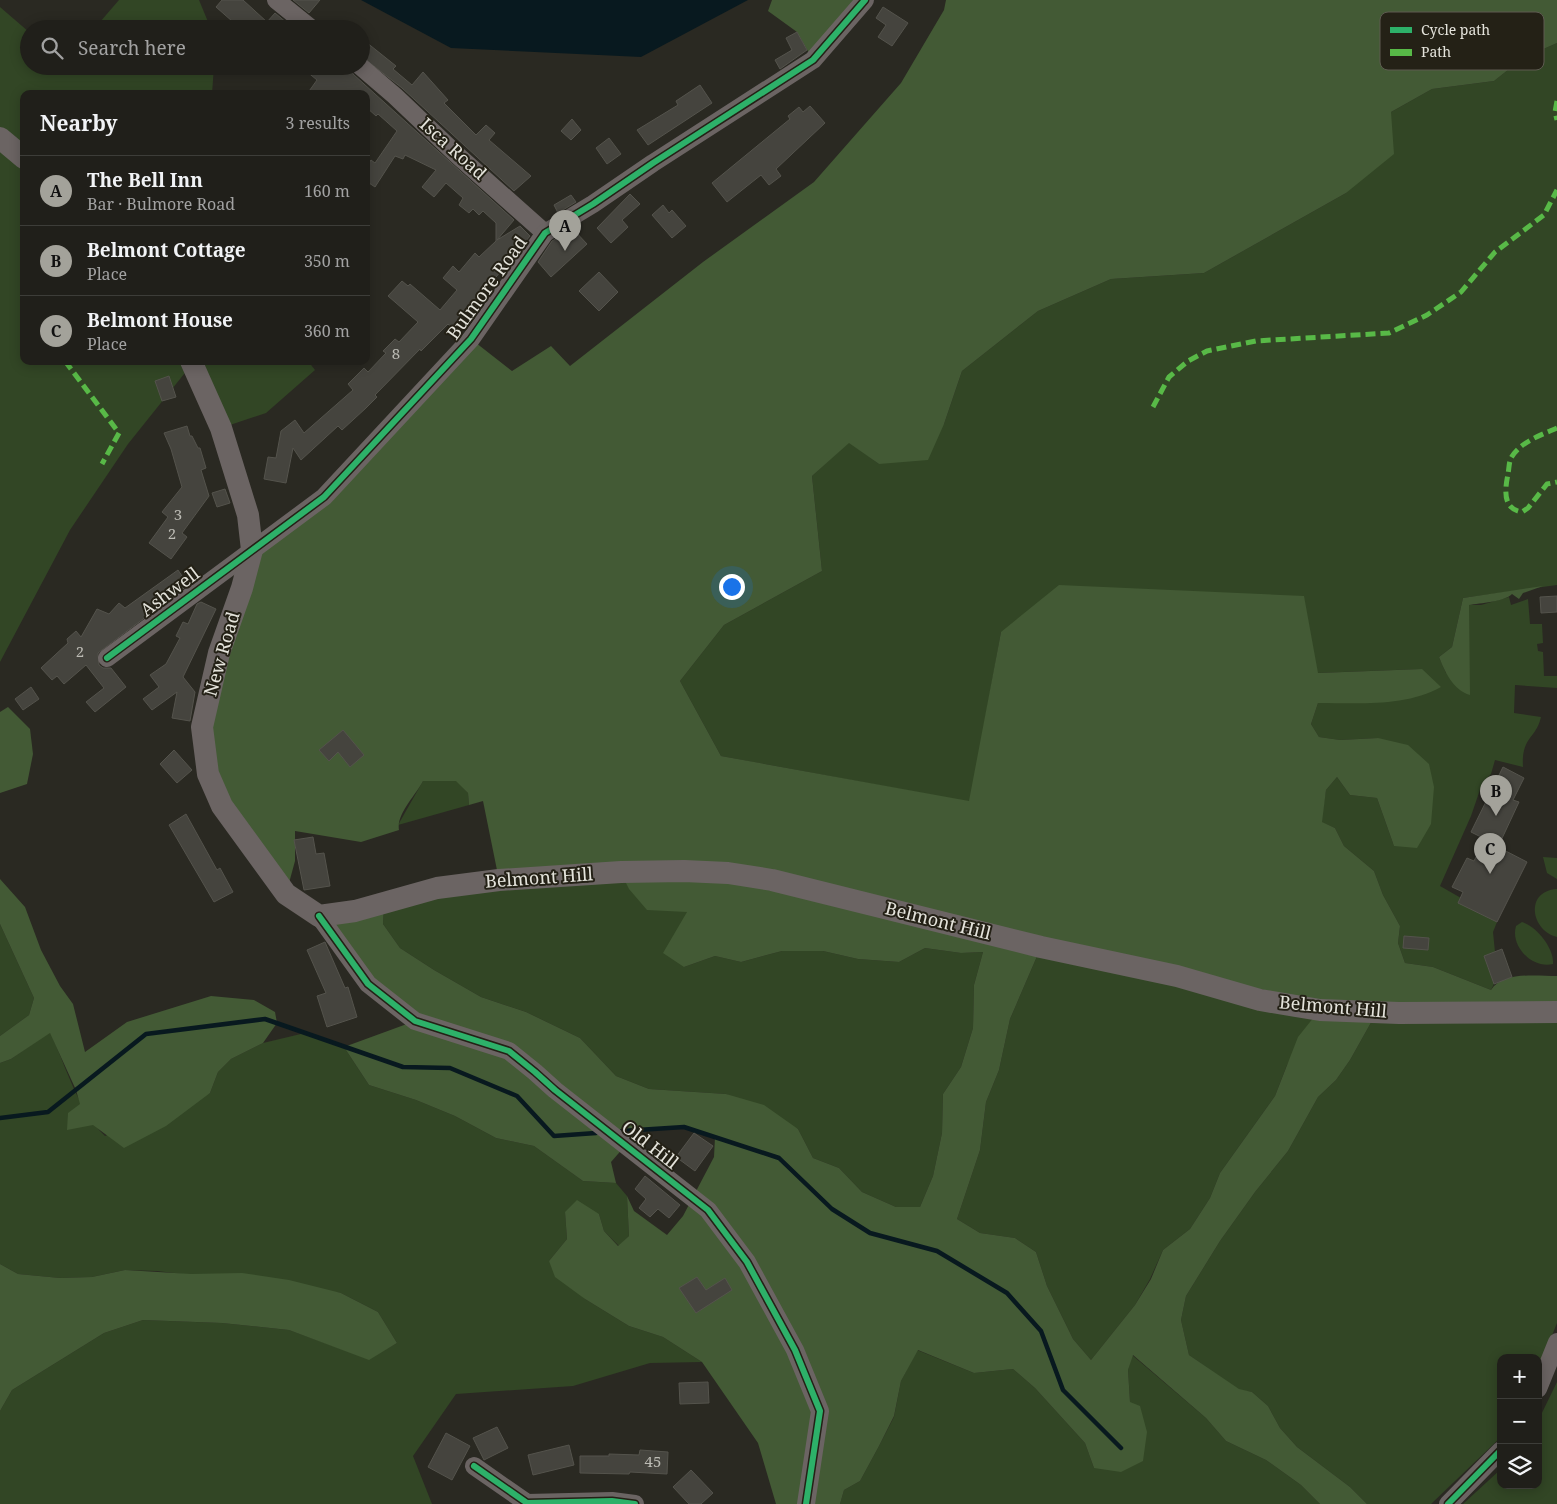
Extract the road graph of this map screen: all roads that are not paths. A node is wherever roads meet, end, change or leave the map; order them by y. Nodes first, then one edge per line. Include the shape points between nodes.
1 (276, 0) edge
2 (865, 0) edge
3 (301, 20) edge
4 (370, 75) edge
5 (0, 138) edge
6 (20, 155) edge
7 (544, 233) junction
8 (194, 365) edge
9 (252, 550) junction
10 (107, 658) dead end
11 (319, 916) junction
12 (1557, 1012) edge
13 (1557, 1342) edge
14 (1542, 1379) edge
15 (1497, 1454) edge
16 (474, 1466) dead end
17 (565, 1503) edge
18 (635, 1504) edge
19 (806, 1504) edge
20 (1448, 1504) edge

1 - 3 street
2 - 7 street, Bulmore Road via 813,60 594,204
4 - 7 street, Isca Road
5 - 6 main road
7 - 9 street, Bulmore Road via 467,345 324,497
8 - 9 main road, New Road via 222,428 248,515
9 - 10 street, Ashwell
9 - 11 main road, New Road via 219,653 202,726 208,774 222,806 286,894
11 - 12 main road, Belmont Hill via 355,911 437,888 499,880 621,872 728,873 772,880 1041,947 1177,976 1260,1000 1320,1010
11 - 19 street, Old Hill via 368,984 415,1021 509,1051 708,1210 747,1262 795,1350 820,1411
13 - 14 street
15 - 20 street
16 - 17 street via 527,1503
17 - 18 street via 612,1501

